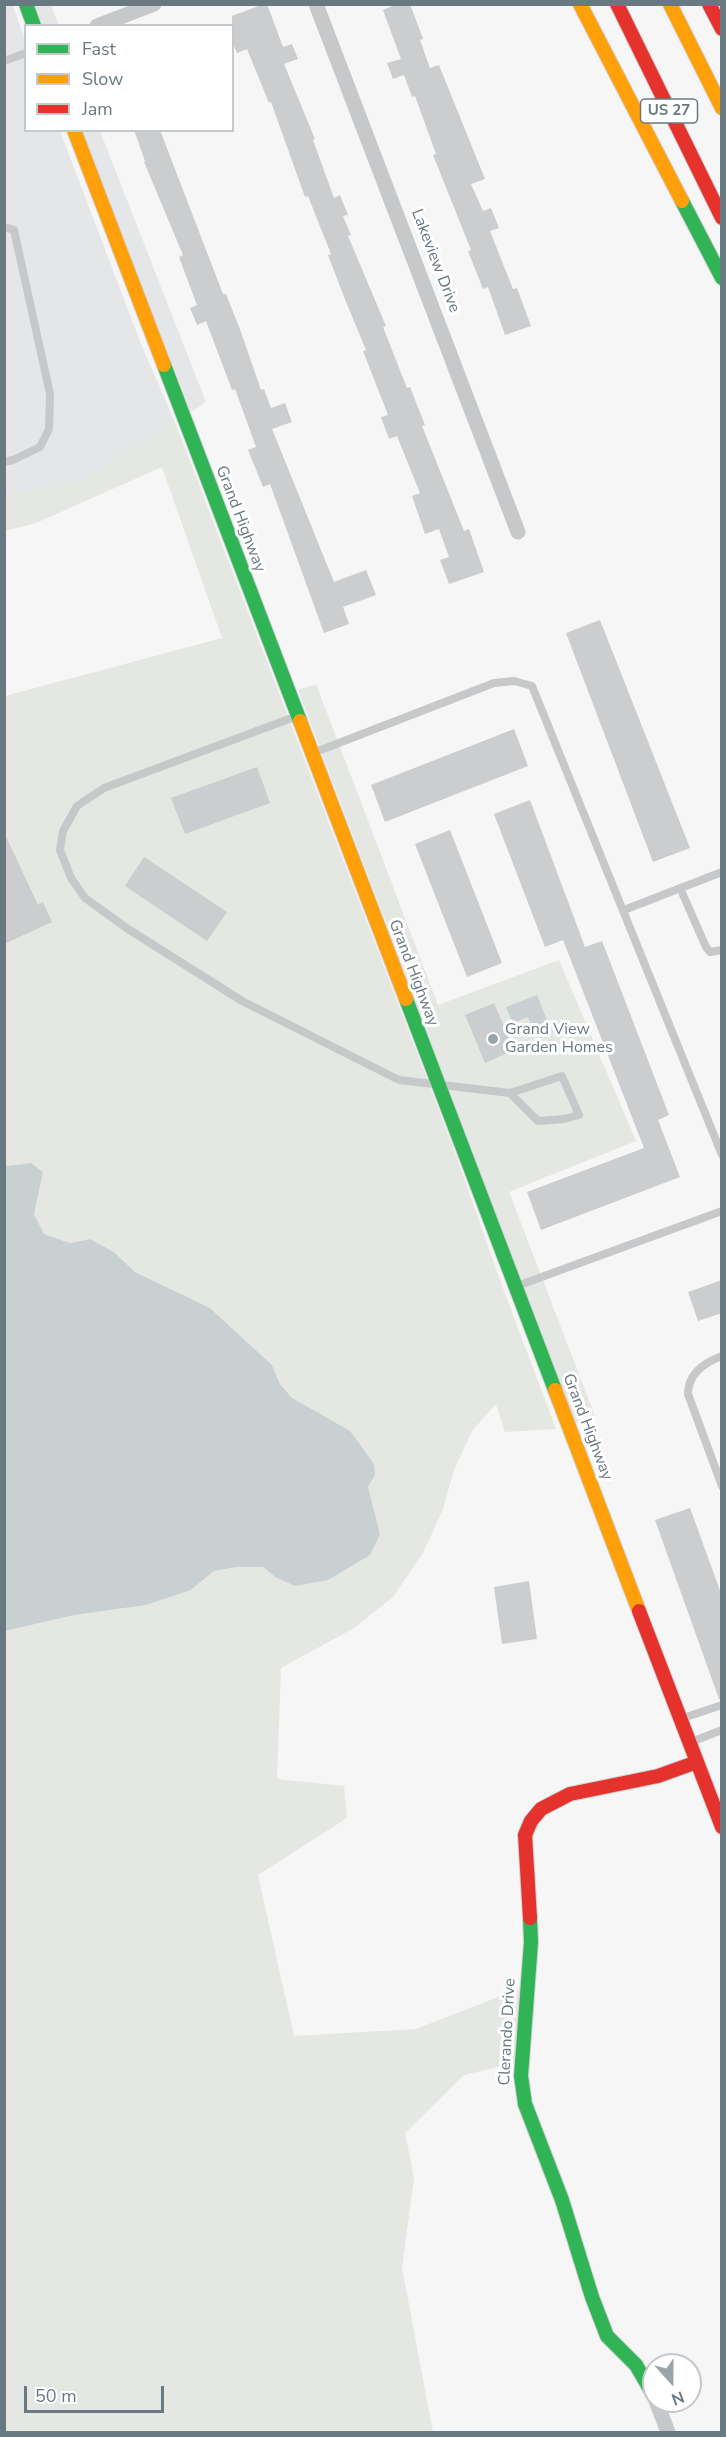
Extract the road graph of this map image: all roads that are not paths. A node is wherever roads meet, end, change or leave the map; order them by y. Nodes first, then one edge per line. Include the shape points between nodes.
1 (26, 4) edge
2 (154, 4) edge
3 (316, 4) edge
4 (580, 4) edge
5 (618, 4) edge
6 (670, 4) edge
7 (709, 4) edge
8 (717, 4) edge
9 (722, 16) edge
10 (33, 24) edge
11 (103, 24) edge
12 (722, 29) edge
13 (24, 53) edge
14 (4, 61) edge
15 (722, 108) edge
16 (75, 132) edge
17 (722, 218) edge
18 (4, 227) edge
19 (722, 278) edge
20 (4, 462) edge
21 (518, 532) dead end
22 (298, 716) junction
23 (312, 754) junction
24 (722, 872) edge
25 (680, 888) junction
26 (624, 910) junction
27 (722, 950) edge
28 (438, 1083) junction
29 (510, 1093) junction
30 (722, 1155) edge
31 (722, 1211) edge
32 (516, 1287) junction
33 (722, 1356) edge
34 (722, 1486) edge
35 (722, 1705) edge
36 (680, 1719) junction
37 (722, 1730) edge
38 (689, 1742) junction
39 (697, 1762) junction
40 (722, 1827) edge
41 (642, 2375) edge
42 (661, 2413) edge
43 (668, 2433) edge

1 - 10 main road
2 - 11 street
3 - 21 street, Lakeview Drive
4 - 19 main road
5 - 17 main road, US 27
6 - 15 main road, US 27
7 - 12 main road
8 - 9 main road
13 - 14 lane
16 - 22 main road, Grand Highway
18 - 20 lane via 14,230 50,394 49,429 40,447
22 - 23 main road, Grand Highway
22 - 28 lane via 104,788 77,806 63,831 60,850 71,878 85,898 242,1001 399,1080
23 - 26 lane via 494,683 514,681 532,686
23 - 28 main road, Grand Highway
24 - 25 lane
25 - 26 lane
25 - 27 lane via 706,947 710,952
26 - 30 lane
28 - 29 lane
28 - 32 main road, Grand Highway
29 - 29 lane via 538,1121 579,1115 562,1076
31 - 32 lane
32 - 36 main road, Grand Highway
33 - 34 lane via 696,1370 688,1384 688,1394
35 - 36 lane
36 - 38 main road, Grand Highway
37 - 38 lane
38 - 39 main road, Grand Highway
39 - 40 main road, Grand Highway
39 - 41 main road, Clerando Drive via 635,1781 572,1793 533,1817 525,1835 531,1942 521,2076 525,2104 607,2336
42 - 43 street

